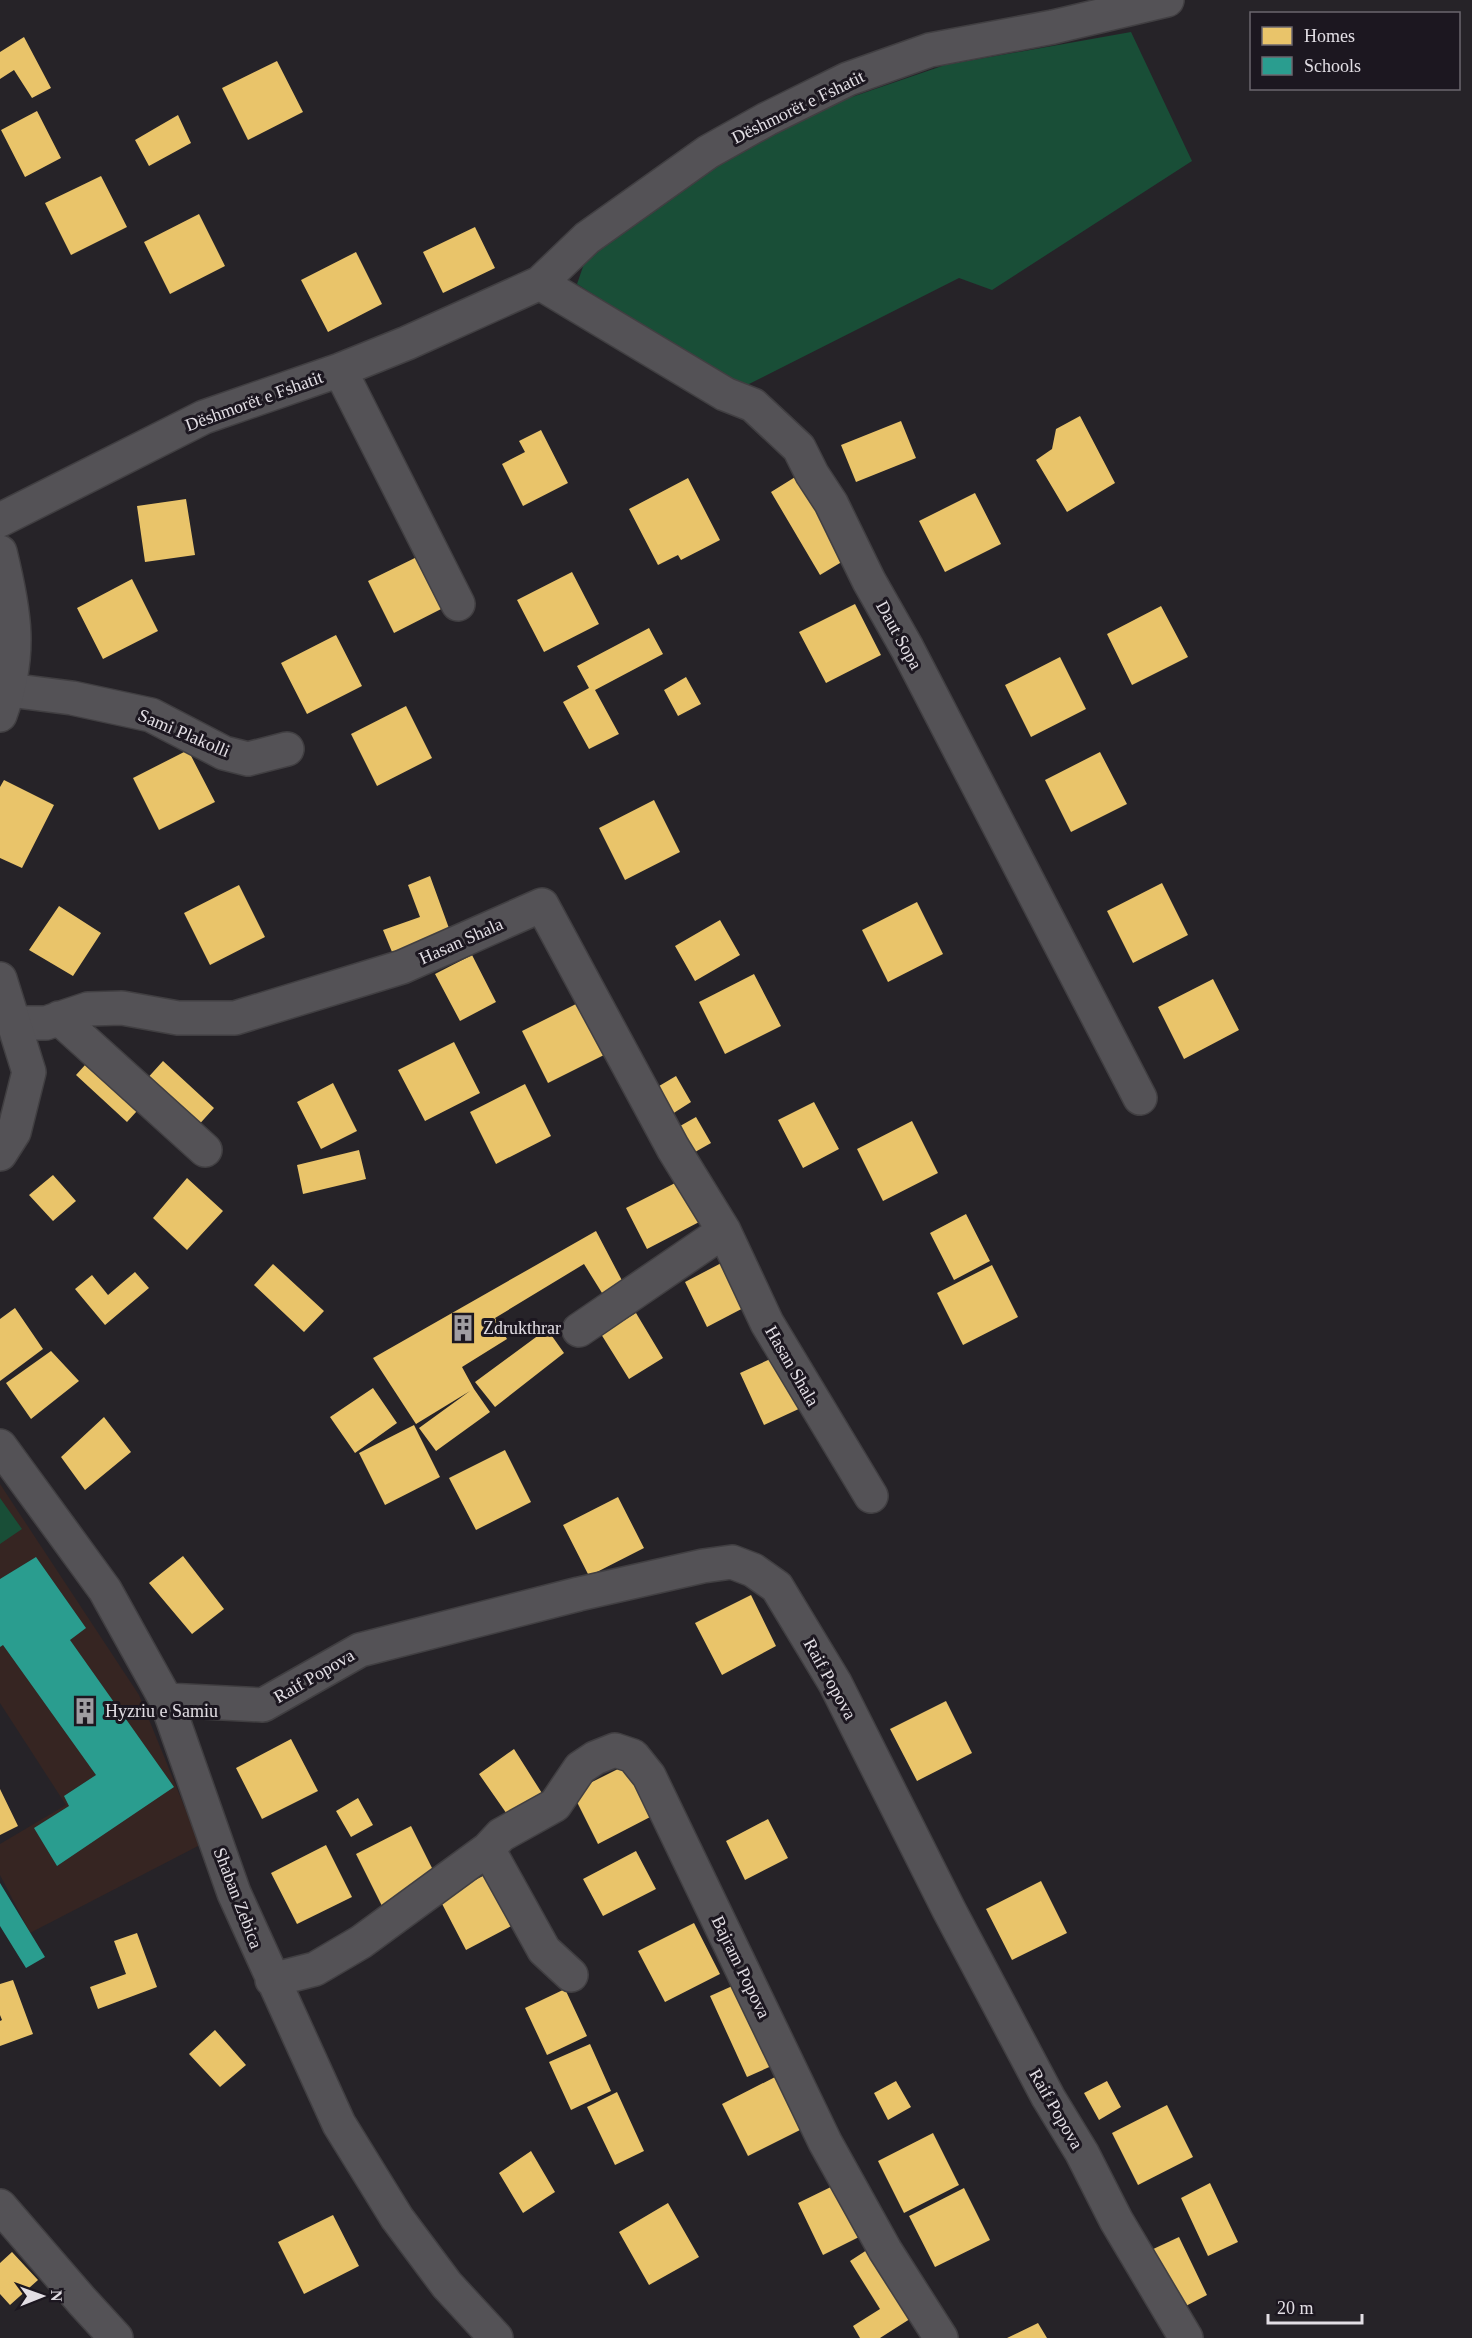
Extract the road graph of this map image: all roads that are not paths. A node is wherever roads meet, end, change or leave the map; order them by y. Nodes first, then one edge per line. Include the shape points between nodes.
1 (1167, 0) edge
2 (540, 283) junction
3 (340, 370) junction
4 (0, 520) edge
5 (0, 552) edge
6 (458, 604) dead end
7 (5, 703) edge
8 (287, 749) dead end
9 (0, 979) edge
10 (59, 1018) junction
11 (14, 1023) junction
12 (1140, 1098) dead end
13 (205, 1150) dead end
14 (0, 1154) edge
15 (724, 1231) junction
16 (579, 1330) dead end
17 (0, 1446) edge
18 (871, 1496) dead end
19 (166, 1700) junction
20 (488, 1849) junction
21 (571, 1975) dead end
22 (272, 1980) junction
23 (0, 2206) edge
24 (116, 2338) edge
25 (496, 2338) edge
26 (941, 2338) edge
27 (1186, 2338) edge

1 - 2 street, Dëshmorët e Fshatit via 930,50 848,79 708,152 587,238
2 - 3 street, Dëshmorët e Fshatit
2 - 12 street, Daut Sopa via 725,394 753,405 799,448
3 - 4 street, Dëshmorët e Fshatit via 204,417
3 - 6 street, Dëshmorët e Fshatit
5 - 7 street, Sami Plakolli via 13,603 15,652
7 - 8 street, Sami Plakolli via 72,698 151,715 224,753 248,759
9 - 11 street
10 - 11 street, Hasan Shala via 46,1023
10 - 13 street
10 - 15 street, Hasan Shala via 88,1009 122,1008 178,1018 235,1018 402,968 542,905 673,1148
11 - 14 street via 29,1072 14,1132
15 - 16 street
15 - 18 street, Hasan Shala via 767,1323
17 - 19 street, Shaban Zebica via 105,1590
19 - 22 street, Shaban Zebica via 234,1893
19 - 27 street, Raif Popova via 263,1705 360,1650 703,1566 732,1562 753,1570 777,1587 835,1683 1032,2067
20 - 21 street via 544,1950
20 - 22 street, Bajram Popova via 361,1942 315,1969
20 - 26 street, Bajram Popova via 501,1835 555,1804 580,1768 595,1758 615,1750 633,1756 649,1776 825,2142 885,2250
22 - 25 street, Shaban Zebica via 339,2124 397,2218 447,2285
23 - 24 street

